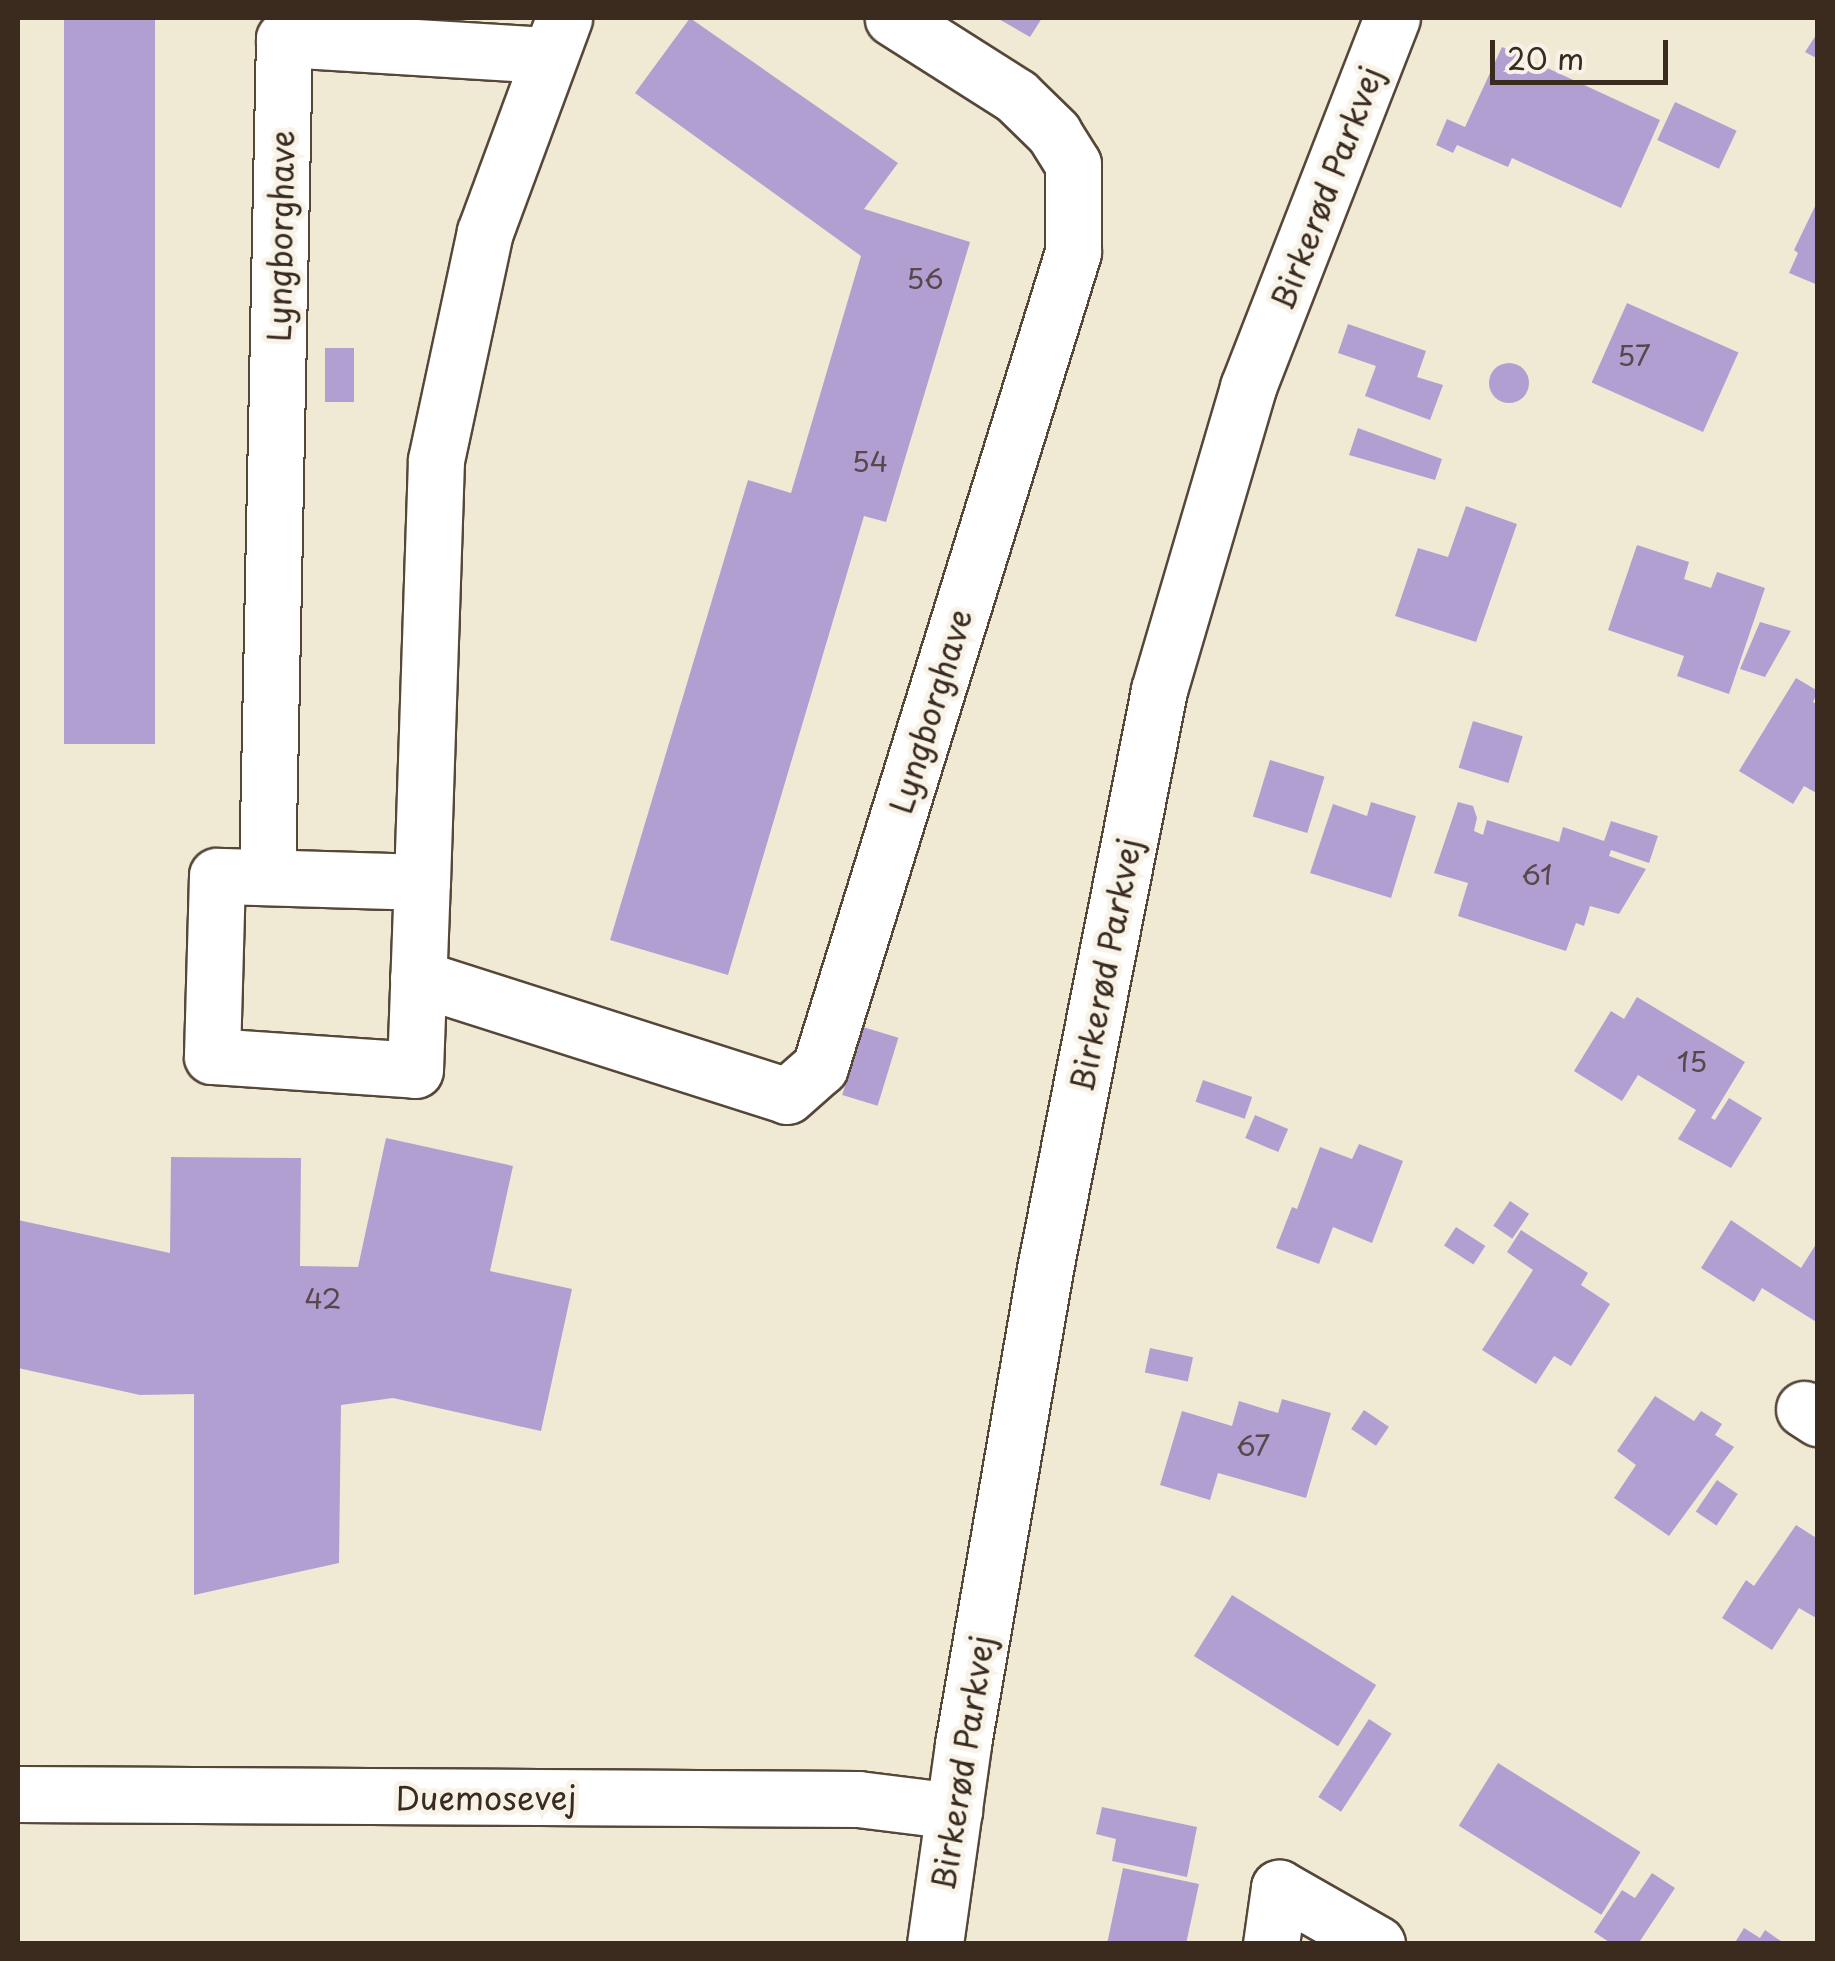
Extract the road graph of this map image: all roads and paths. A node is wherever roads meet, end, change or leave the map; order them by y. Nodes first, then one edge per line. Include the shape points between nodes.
1 (893, 18) edge
2 (1392, 18) edge
3 (556, 36) edge
4 (268, 877) junction
5 (422, 882) junction
6 (418, 978) junction
7 (18, 1794) edge
8 (954, 1810) junction
9 (935, 1944) edge
10 (1271, 1944) edge
11 (1377, 1944) edge

1 - 6 street, Lyngborghave via 1016,96 1054,133 1073,164 1073,252 820,1067 787,1096
2 - 8 street, Birkerød Parkvej via 1248,387 1159,690 1046,1264
3 - 4 street, Lyngborghave via 284,39
3 - 5 street, Lyngborghave via 485,232 436,460
4 - 5 street, Lyngborghave
4 - 6 street, Lyngborghave via 217,876 212,1056 415,1070
5 - 6 street, Lyngborghave
7 - 8 street, Duemosevej via 858,1799
8 - 9 street, Birkerød Parkvej
10 - 11 street via 1279,1888

